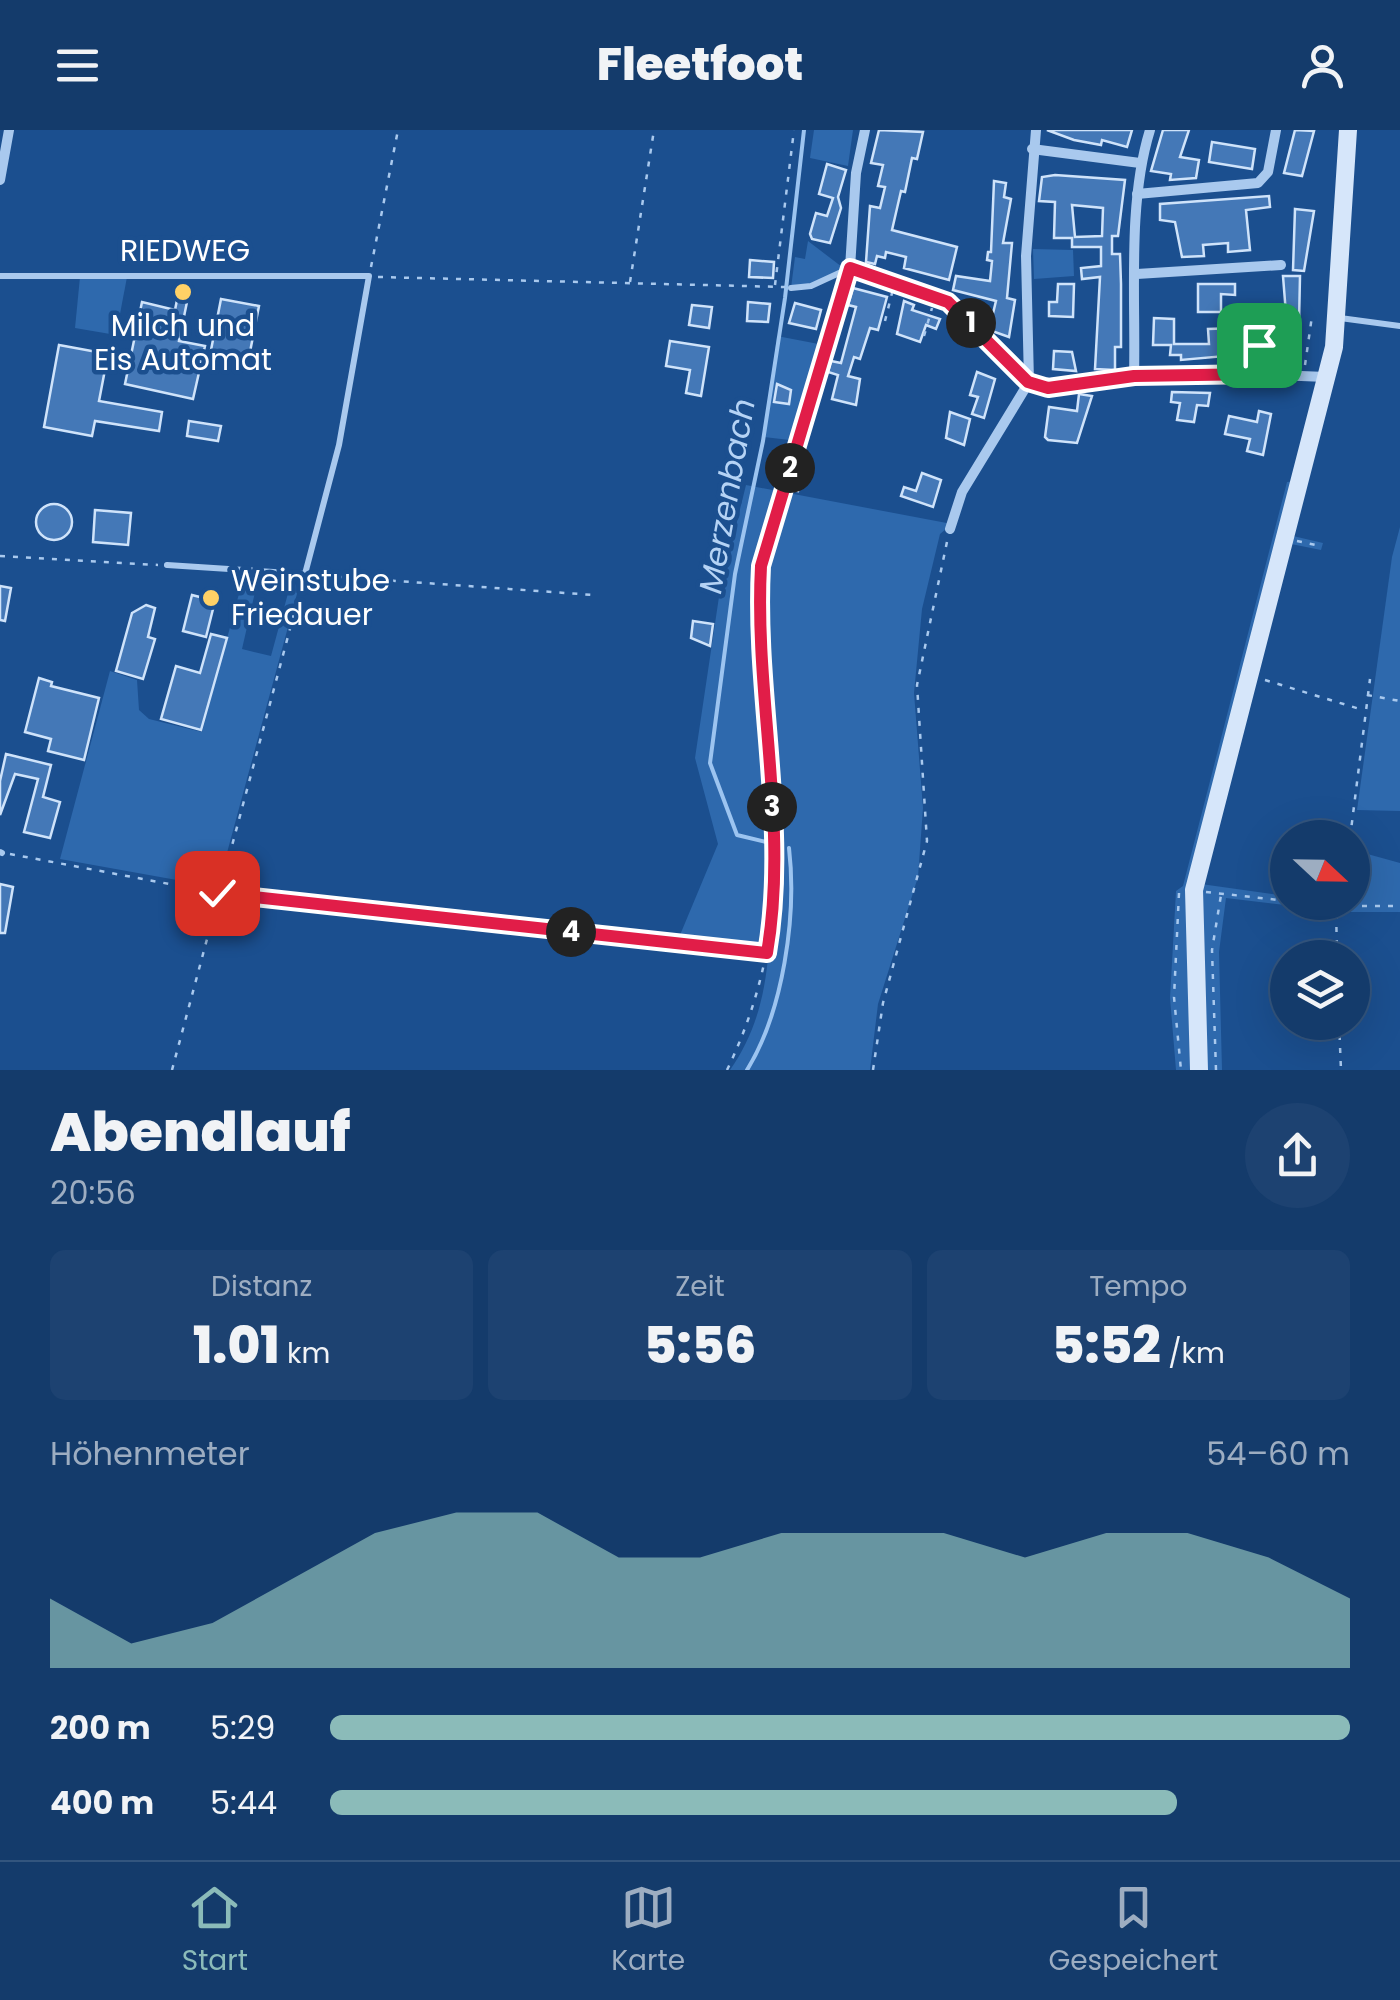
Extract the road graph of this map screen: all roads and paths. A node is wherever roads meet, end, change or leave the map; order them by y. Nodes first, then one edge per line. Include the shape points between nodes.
1 (9, 130) edge
2 (398, 130) edge
3 (654, 130) edge
4 (794, 130) edge
5 (865, 130) edge
6 (1036, 130) edge
7 (1150, 130) edge
8 (1276, 130) edge
9 (1348, 130) edge
10 (1032, 149) junction
11 (1140, 163) junction
12 (0, 180) edge
13 (1138, 194) junction
14 (1281, 265) dead end
15 (850, 268) junction
16 (1137, 274) junction
17 (0, 276) edge
18 (370, 276) junction
19 (895, 282) junction
20 (630, 284) junction
21 (791, 288) dead end
22 (936, 297) junction
23 (1312, 316) dead end
24 (1339, 318) junction
25 (884, 321) dead end
26 (1400, 326) edge
27 (924, 336) dead end
28 (1259, 345) dead end
29 (1259, 374) junction
30 (1134, 376) junction
31 (1304, 376) junction
32 (1326, 377) junction
33 (1028, 382) junction
34 (806, 414) joint
35 (950, 529) joint
36 (1286, 538) junction
37 (1320, 546) dead end
38 (0, 556) edge
39 (167, 565) joint
40 (305, 574) junction
41 (594, 595) dead end
42 (1250, 676) junction
43 (1370, 679) dead end
44 (1367, 695) junction
45 (1400, 701) edge
46 (1364, 711) junction
47 (1352, 820) edge
48 (1, 852) edge
49 (1194, 890) junction
50 (217, 893) junction
51 (1222, 894) junction
52 (1270, 899) edge
53 (1370, 905) edge
54 (1400, 906) edge
55 (767, 953) junction
56 (1340, 1040) edge
57 (172, 1070) edge
58 (727, 1070) edge
59 (873, 1070) edge
60 (1181, 1070) edge
61 (1199, 1070) edge
62 (1216, 1070) edge
63 (1341, 1070) edge

1 - 12 street
2 - 18 path
3 - 20 path
4 - 20 path via 778,287
5 - 15 street
6 - 10 street
7 - 11 street
8 - 13 street via 1268,172 1258,183
9 - 24 main road
10 - 11 street
10 - 33 street
11 - 13 street
13 - 16 street
14 - 16 street
15 - 19 street
15 - 21 lane
15 - 34 street
16 - 30 street
17 - 18 lane, RIEDWEG
18 - 20 path
18 - 40 lane via 339,445
19 - 22 street
19 - 25 path
22 - 27 path
22 - 33 street
23 - 31 path
24 - 26 lane
24 - 32 main road
28 - 29 path
29 - 30 street
29 - 31 street
30 - 33 street via 1048,388
31 - 32 street
32 - 36 main road
33 - 35 street via 962,492
34 - 55 path via 761,566 758,617 775,892
35 - 59 path via 917,685 927,841 883,1002
36 - 37 path
36 - 42 main road
38 - 39 path
39 - 40 lane
40 - 41 path
40 - 50 path
42 - 46 path
42 - 49 main road
43 - 44 path
44 - 45 path
44 - 46 path
46 - 47 path
48 - 50 path
49 - 51 path
49 - 60 path via 1178,893 1174,997
49 - 61 main road
50 - 55 path
50 - 57 path
51 - 52 path
51 - 62 path via 1212,950
53 - 54 path
55 - 58 path via 751,1018
56 - 63 path

